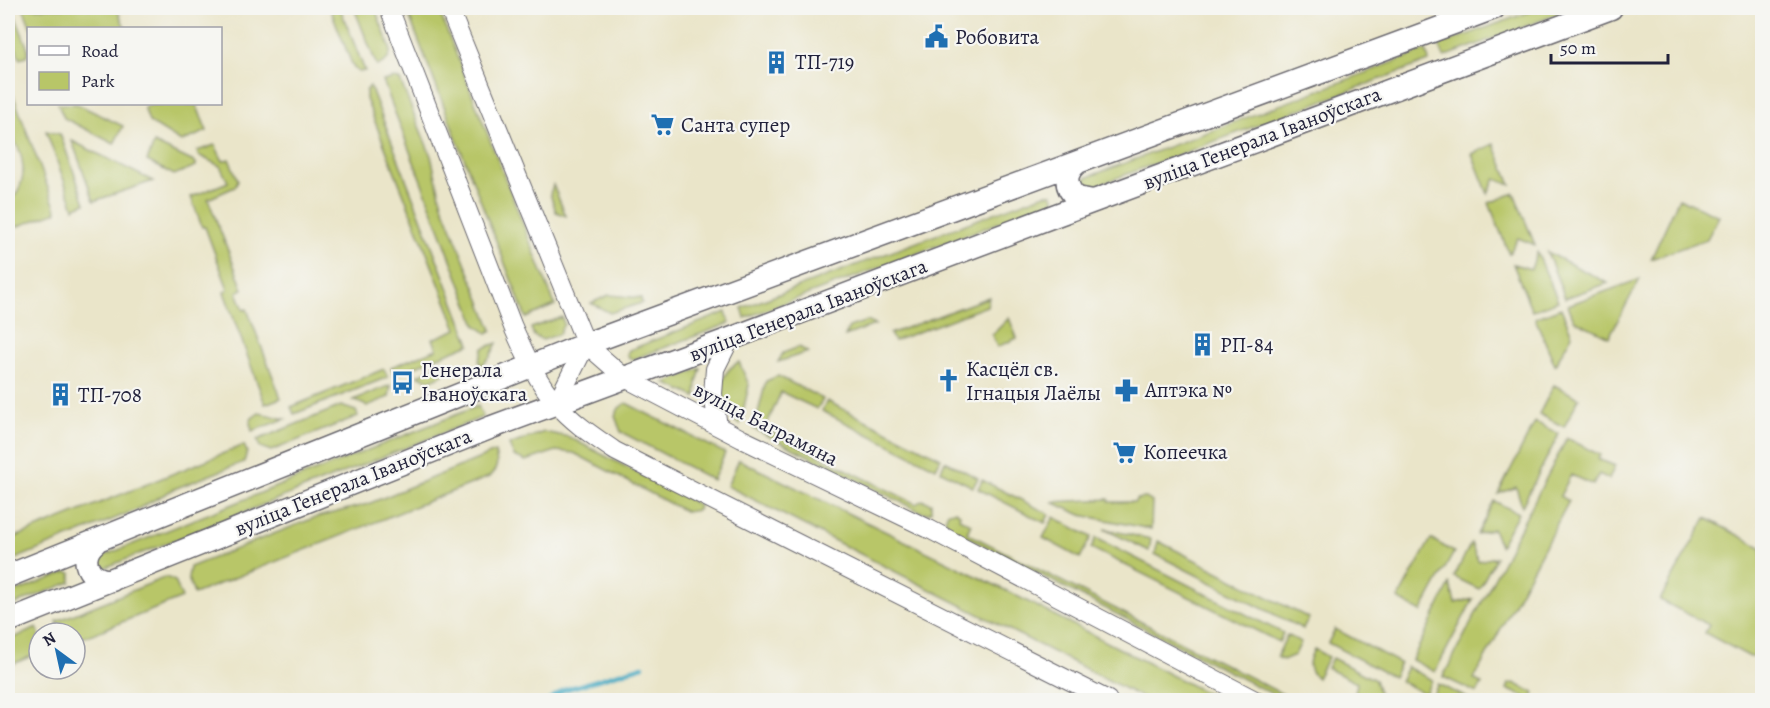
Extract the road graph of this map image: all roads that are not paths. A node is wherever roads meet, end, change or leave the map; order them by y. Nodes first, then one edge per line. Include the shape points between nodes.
1 (449, 8) edge
2 (1494, 8) edge
3 (1611, 8) edge
4 (391, 11) edge
5 (1078, 162) junction
6 (1037, 177) junction
7 (1093, 201) junction
8 (1051, 217) junction
9 (730, 339) junction
10 (586, 344) junction
11 (531, 366) junction
12 (625, 378) junction
13 (556, 404) junction
14 (718, 426) junction
15 (96, 542) junction
16 (58, 557) junction
17 (8, 576) edge
18 (112, 580) junction
19 (73, 596) junction
20 (8, 621) edge
21 (1108, 700) edge
22 (1255, 700) edge

1 - 10 street, вуліца Баграмяна
2 - 5 main road, вуліца Генерала Іваноўскага
3 - 7 main road, вуліца Генерала Іваноўскага
4 - 11 street
5 - 6 main road, вуліца Генерала Іваноўскага
5 - 7 main road via 1068,174 1067,185 1077,198
6 - 8 main road via 1050,178 1062,193 1061,204
6 - 10 main road, вуліца Генерала Іваноўскага
7 - 8 main road, вуліца Генерала Іваноўскага
8 - 9 main road, вуліца Генерала Іваноўскага
9 - 12 main road, вуліца Генерала Іваноўскага
9 - 14 street via 716,369 713,394
10 - 11 main road, вуліца Генерала Іваноўскага
10 - 12 street, вуліца Баграмяна
10 - 13 street
11 - 13 street
11 - 15 main road, вуліца Генерала Іваноўскага
12 - 13 main road, вуліца Генерала Іваноўскага
12 - 14 street, вуліца Баграмяна
13 - 18 main road, вуліца Генерала Іваноўскага via 345,484
13 - 21 street via 615,451
14 - 22 street, вуліца Баграмяна via 929,529
15 - 16 main road, вуліца Генерала Іваноўскага
15 - 18 main road via 87,550 87,568 98,579
16 - 17 main road, вуліца Генерала Іваноўскага
16 - 19 main road via 73,563 79,572 80,585
18 - 19 main road, вуліца Генерала Іваноўскага
19 - 20 main road, вуліца Генерала Іваноўскага

